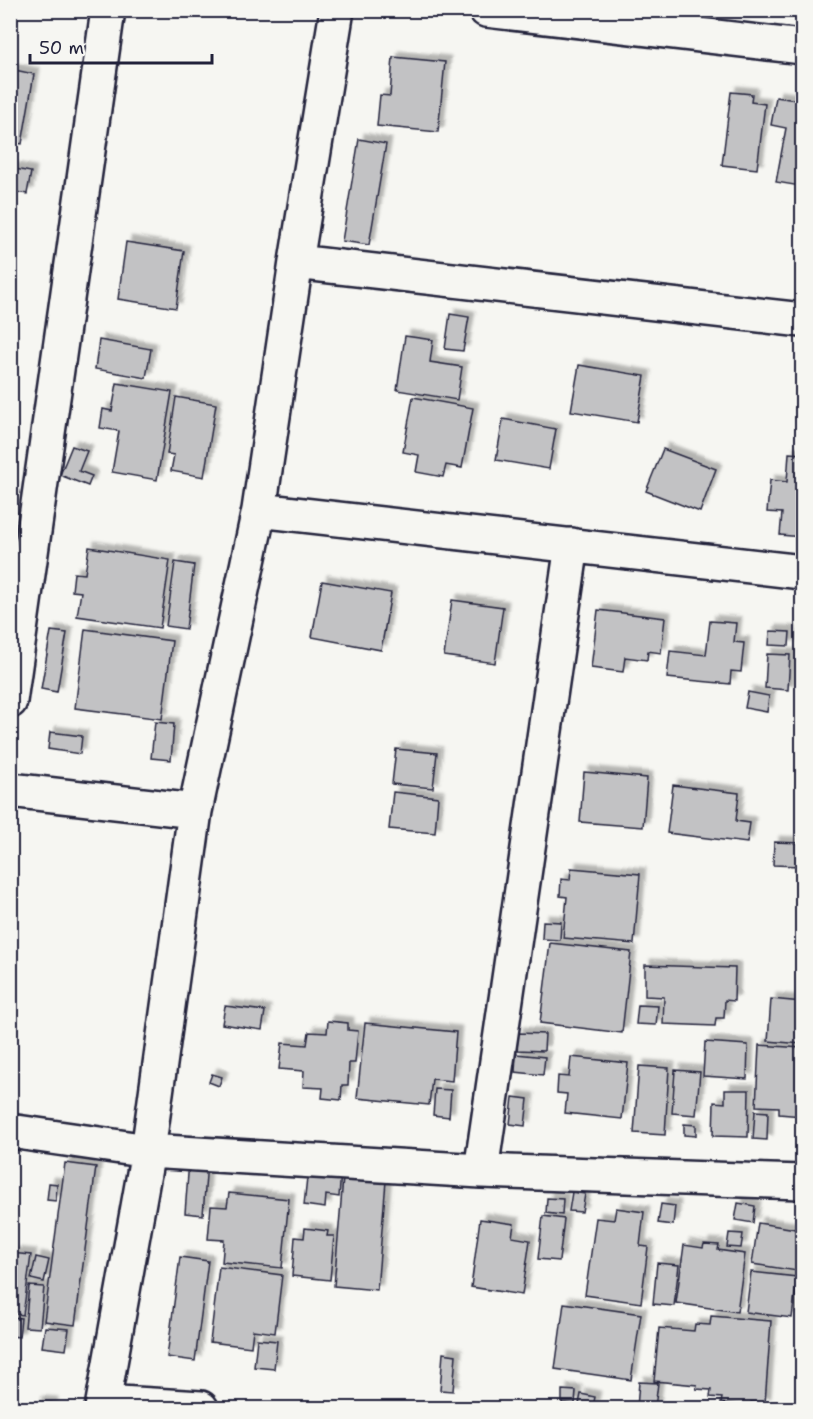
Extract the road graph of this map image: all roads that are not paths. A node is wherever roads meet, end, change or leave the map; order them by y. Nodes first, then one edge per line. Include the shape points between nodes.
1 (108, 10) edge
2 (337, 10) edge
3 (486, 10) edge
4 (802, 46) edge
5 (296, 262) junction
6 (802, 320) edge
7 (259, 510) junction
8 (572, 544) junction
9 (802, 572) edge
10 (10, 701) edge
11 (10, 790) edge
12 (195, 811) junction
13 (10, 1131) edge
14 (148, 1151) junction
15 (481, 1171) junction
16 (802, 1182) edge
17 (103, 1405) edge
18 (201, 1408) edge

1 - 10 street
2 - 5 street
3 - 4 street
5 - 6 street
5 - 7 street
7 - 8 street
7 - 12 street
8 - 9 street
8 - 15 street
11 - 12 street
12 - 14 street
13 - 14 street
14 - 15 street
14 - 17 street
15 - 16 street
17 - 18 street

